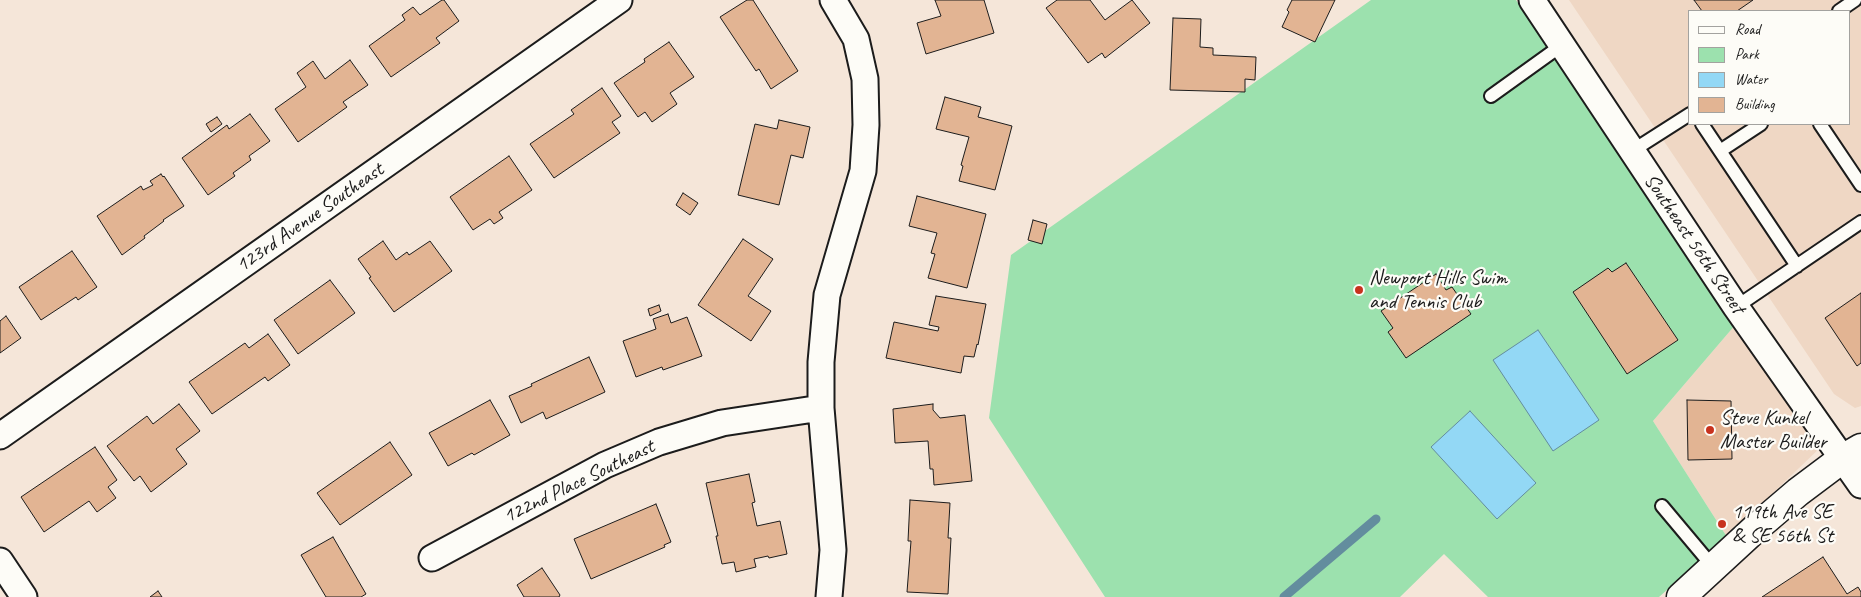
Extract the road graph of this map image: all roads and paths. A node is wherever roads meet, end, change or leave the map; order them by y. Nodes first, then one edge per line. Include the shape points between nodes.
1 (619, 0) edge
2 (833, 0) edge
3 (1532, 0) edge
4 (1856, 0) edge
5 (1841, 10) edge
6 (1562, 45) junction
7 (1491, 96) dead end
8 (1688, 115) edge
9 (1703, 125) edge
10 (1759, 125) edge
11 (1821, 125) edge
12 (1632, 151) junction
13 (1720, 151) junction
14 (1861, 186) edge
15 (1861, 222) edge
16 (1797, 266) junction
17 (1736, 307) junction
18 (822, 408) junction
19 (0, 436) edge
20 (1852, 454) edge
21 (1861, 485) edge
22 (1662, 506) dead end
23 (432, 558) dead end
24 (0, 561) edge
25 (1714, 568) junction
26 (24, 597) edge
27 (829, 597) edge
28 (1681, 597) edge

1 - 19 street, 123rd Avenue Southeast
2 - 18 street via 856,39 864,79 866,125 863,170 827,295
3 - 6 street, Southeast 56th Street
4 - 5 lane
6 - 7 lane
6 - 12 street, Southeast 56th Street
8 - 12 lane
9 - 13 lane
10 - 13 lane
11 - 14 lane
12 - 17 street, Southeast 56th Street
13 - 16 lane
15 - 16 lane
16 - 17 lane
17 - 20 street, Southeast 56th Street
18 - 23 street, 122nd Place Southeast via 722,423 659,442 605,465
18 - 27 street via 833,550
20 - 21 street, Southeast 56th Street
20 - 25 street via 1798,492
22 - 25 lane
24 - 26 street
25 - 28 street

